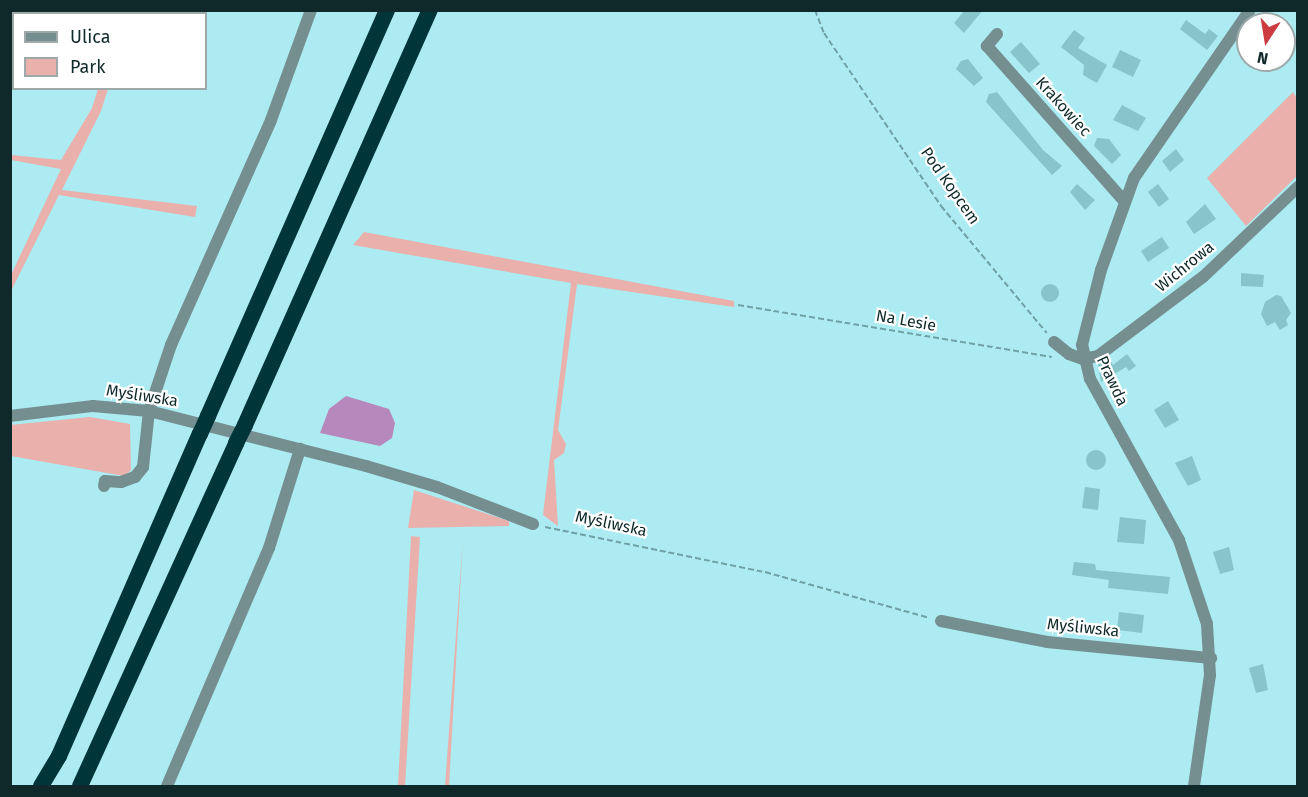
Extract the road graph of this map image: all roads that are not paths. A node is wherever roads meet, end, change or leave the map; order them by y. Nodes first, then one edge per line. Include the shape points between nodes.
1 (311, 10) edge
2 (387, 10) edge
3 (430, 10) edge
4 (1250, 10) edge
5 (997, 34) dead end
6 (1298, 187) edge
7 (1124, 201) junction
8 (1054, 342) road end
9 (1083, 359) junction
10 (149, 411) junction
11 (10, 416) edge
12 (300, 449) junction
13 (104, 486) dead end
14 (533, 524) road end
15 (941, 621) road end
16 (1211, 658) junction
17 (41, 786) edge
18 (80, 786) edge
19 (167, 786) edge
20 (1194, 786) edge

1 - 10 street via 271,120 171,345
2 - 17 highway, bridge via 59,756
3 - 18 highway, bridge
4 - 7 street, Prawda via 1151,150
5 - 7 street, Krakowiec via 987,46
6 - 9 street, Wichrowa via 1203,276 1098,356
7 - 9 street, Prawda via 1086,321
8 - 9 street
9 - 16 street, Prawda via 1090,379 1179,540 1207,624
10 - 11 street, Myśliwska via 93,406
10 - 12 street, Myśliwska
10 - 13 street via 143,467 135,477 121,482 105,481
12 - 14 street, Myśliwska via 437,487
12 - 19 street via 269,548
15 - 16 street, Myśliwska via 1047,642
16 - 20 street, Prawda

